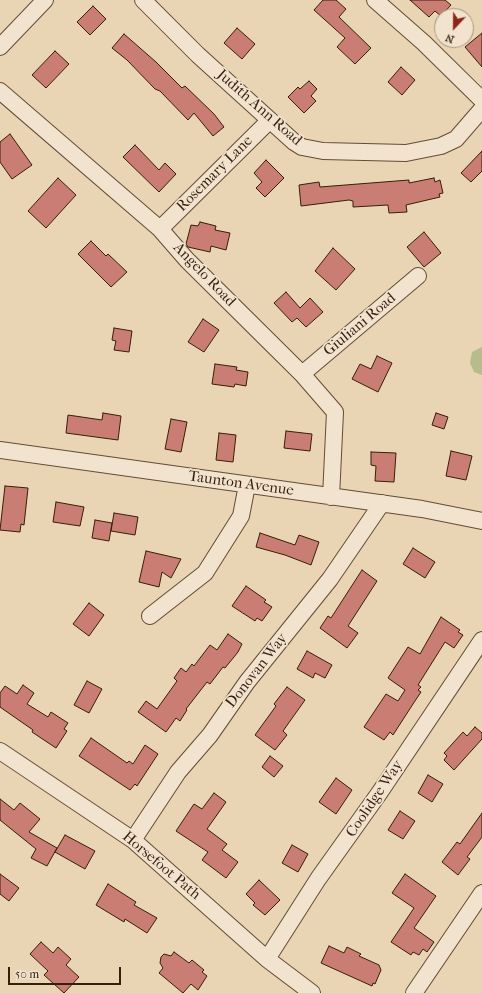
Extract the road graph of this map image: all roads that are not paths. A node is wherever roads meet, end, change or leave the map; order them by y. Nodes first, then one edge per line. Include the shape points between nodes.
1 (44, 0) edge
2 (143, 0) edge
3 (375, 0) edge
4 (0, 47) edge
5 (0, 91) edge
6 (482, 100) edge
7 (482, 109) edge
8 (270, 120) junction
9 (160, 229) junction
10 (418, 276) dead end
11 (302, 374) junction
12 (0, 450) edge
13 (247, 485) junction
14 (331, 497) junction
15 (382, 503) junction
16 (482, 521) edge
17 (150, 616) dead end
18 (482, 640) edge
19 (0, 751) edge
20 (133, 840) junction
21 (482, 893) edge
22 (267, 959) junction
23 (312, 993) edge
24 (414, 993) edge

1 - 4 street
2 - 8 street, Judith Ann Road
3 - 6 street via 424,43
5 - 9 street, Angelo Road
7 - 8 street, Judith Ann Road via 456,139 441,146 406,153 323,151 302,147
8 - 9 street, Rosemary Lane
9 - 11 street, Angelo Road via 187,260
10 - 11 street, Giuliani Road
11 - 14 street, Angelo Road via 335,412
12 - 13 street, Taunton Avenue
13 - 14 street, Taunton Avenue
13 - 17 street via 241,516 205,573
14 - 15 street, Taunton Avenue
15 - 16 street, Taunton Avenue
15 - 20 street, Donovan Way via 330,579 178,772
18 - 22 street, Coolidge Way via 376,799 318,879
19 - 20 street, Horsefoot Path
20 - 22 street, Horsefoot Path
21 - 24 street
22 - 23 street, Horsefoot Path

